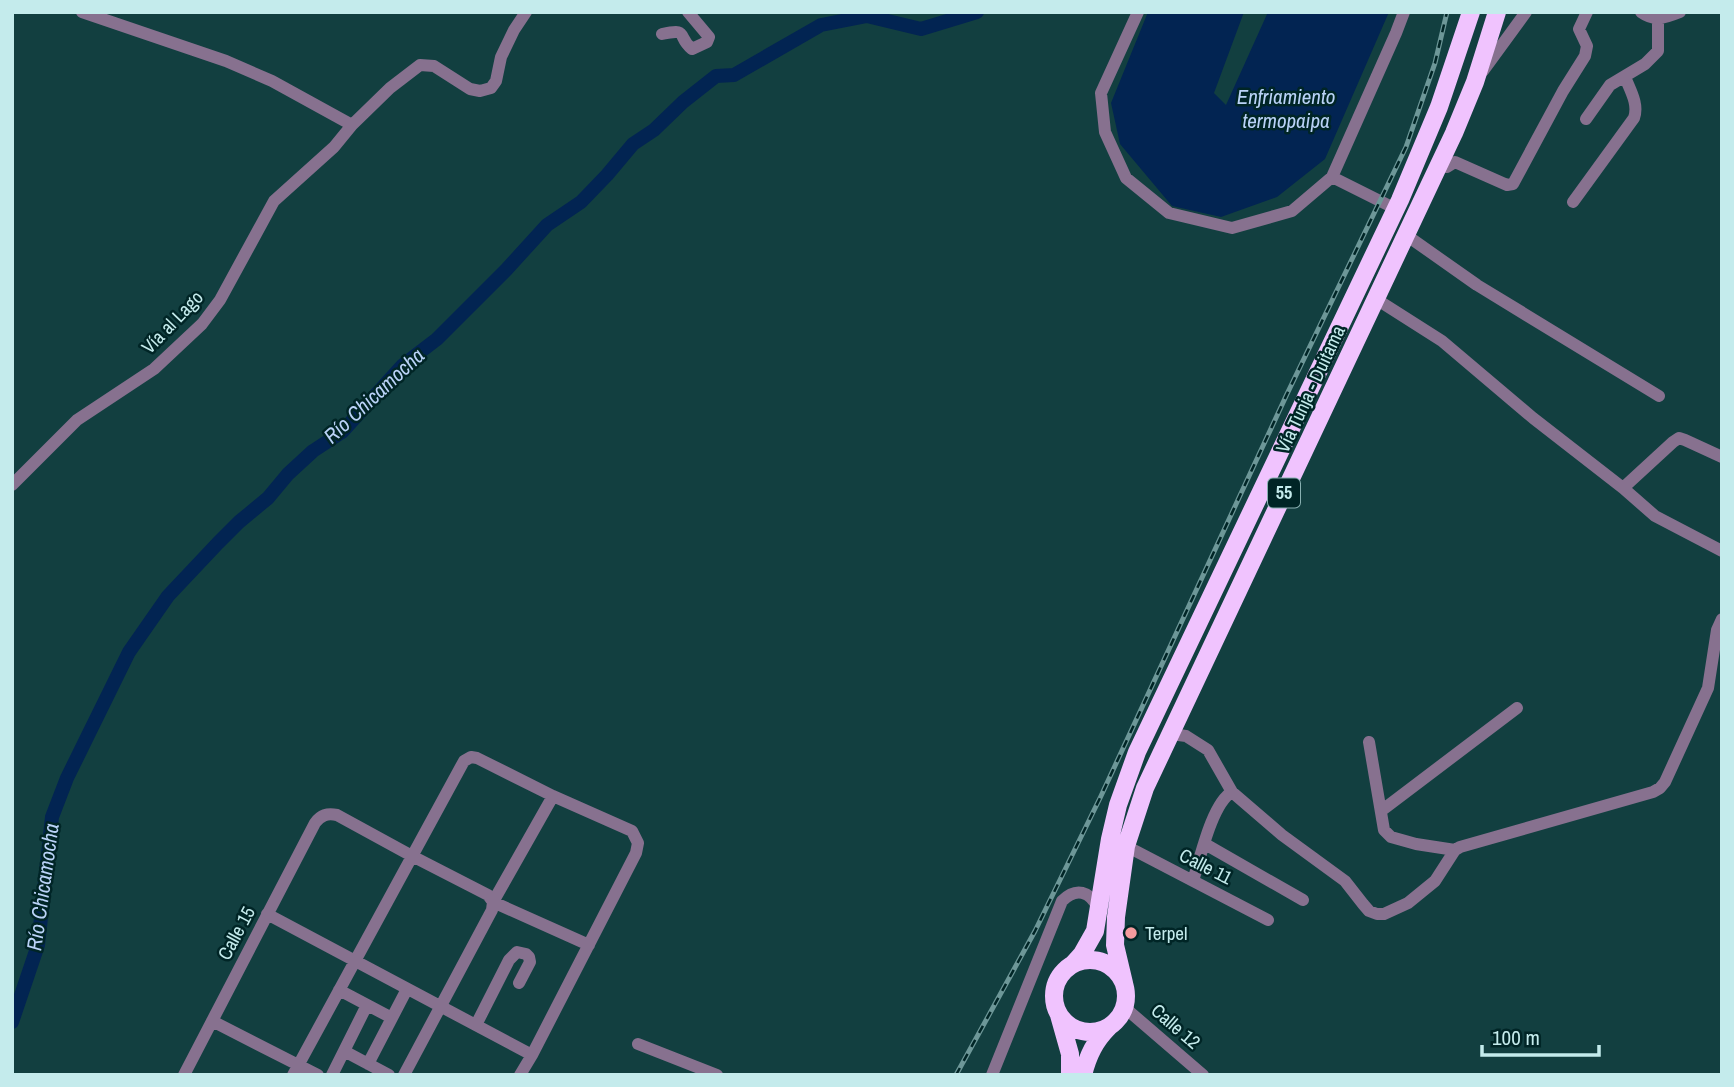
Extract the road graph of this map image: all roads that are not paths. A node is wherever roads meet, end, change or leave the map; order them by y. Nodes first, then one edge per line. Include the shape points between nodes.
1 (82, 12) edge
2 (526, 12) edge
3 (688, 12) edge
4 (1138, 12) edge
5 (1404, 12) edge
6 (1471, 12) edge
7 (1497, 12) edge
8 (1526, 12) edge
9 (1587, 12) edge
10 (1641, 12) edge
11 (1680, 12) edge
12 (1658, 20) junction
13 (662, 34) dead end
14 (1625, 77) junction
15 (1475, 82) junction
16 (1586, 119) dead end
17 (352, 125) junction
18 (1438, 164) junction
19 (1332, 177) junction
20 (1573, 202) dead end
21 (1396, 209) junction
22 (1406, 235) junction
23 (1376, 299) junction
24 (1659, 396) dead end
25 (1722, 457) edge
26 (12, 485) edge
27 (1623, 488) junction
28 (1722, 551) edge
29 (1722, 619) edge
30 (1708, 688) junction
31 (1722, 692) edge
32 (1517, 708) dead end
33 (1171, 734) junction
34 (1369, 742) dead end
35 (1232, 792) junction
36 (553, 796) junction
37 (1381, 811) junction
38 (1205, 844) junction
39 (1126, 846) junction
40 (1455, 850) junction
41 (412, 856) junction
42 (1193, 881) junction
43 (1303, 900) dead end
44 (493, 902) junction
45 (1098, 908) junction
46 (267, 914) junction
47 (1268, 920) dead end
48 (589, 945) junction
49 (354, 961) junction
50 (1073, 964) junction
51 (1124, 983) junction
52 (519, 984) dead end
53 (407, 989) junction
54 (339, 990) junction
55 (367, 1005) junction
56 (440, 1006) junction
57 (1125, 1007) junction
58 (1059, 1015) junction
59 (391, 1018) junction
60 (212, 1021) junction
61 (1112, 1024) junction
62 (476, 1025) junction
63 (638, 1044) dead end
64 (344, 1051) junction
65 (532, 1055) junction
66 (368, 1063) junction
67 (688, 1063) junction
68 (295, 1069) edge
69 (1070, 1074) edge
70 (184, 1075) edge
71 (318, 1075) edge
72 (332, 1075) edge
73 (389, 1075) edge
74 (404, 1075) edge
75 (520, 1075) edge
76 (677, 1075) edge
77 (717, 1075) edge
78 (992, 1075) edge
79 (1083, 1075) edge
80 (1203, 1075) edge

1 - 17 street via 226,61
2 - 17 street, Vía al Lago via 491,88 470,89 434,66 420,65
3 - 13 street via 709,37 707,43 692,49 680,32
4 - 19 street via 1101,93 1105,132 1126,178 1169,213 1232,228 1292,211
5 - 19 street
6 - 21 highway, Vía Tunja - Duitama / 55 via 1439,107
7 - 15 highway, Vía Tunja - Duitama / 55
8 - 15 street
9 - 18 street via 1579,29 1587,46 1585,56 1513,184 1507,186 1455,162 1447,167
10 - 12 street
11 - 12 street
12 - 14 street via 1658,51
14 - 16 street via 1610,85
14 - 20 street via 1635,102 1634,118
15 - 18 highway, Vía Tunja - Duitama / 55
17 - 26 street, Vía al Lago via 274,201 202,324 154,369 77,420
18 - 22 highway, Vía Tunja - Duitama / 55
19 - 21 street
21 - 45 highway, Vía Tunja - Duitama / 55 via 1137,752 1118,805
22 - 23 highway, Vía Tunja - Duitama / 55
22 - 24 street via 1477,285
23 - 27 street via 1442,341
23 - 33 highway, Vía Tunja - Duitama / 55
25 - 27 street via 1679,439
27 - 28 street via 1655,516
29 - 30 street
30 - 31 street
30 - 40 street via 1660,789
32 - 37 street
33 - 35 street via 1186,736 1208,750
33 - 39 highway, Vía Tunja - Duitama / 55 via 1144,788
34 - 37 street
35 - 38 street via 1212,820
35 - 40 street via 1345,881 1369,911 1377,914 1408,903 1434,881
36 - 41 street via 471,758 464,761
36 - 44 street
36 - 48 street via 632,831 638,843
37 - 40 street via 1384,830 1391,837
38 - 42 street
38 - 43 street
39 - 42 street, Calle 11
39 - 51 highway, Vía Tunja - Duitama / 55 via 1114,931
41 - 44 street via 488,895
41 - 46 street, Calle 15 via 337,815 327,814 315,823
41 - 49 street
42 - 47 street, Calle 11
44 - 48 street
44 - 56 street
45 - 50 highway, Vía Tunja - Duitama / 55 via 1095,931
45 - 78 street via 1084,893 1071,894 1062,901
46 - 49 street
46 - 60 street, Calle 15
48 - 65 street
49 - 53 street
49 - 54 street
50 - 51 highway via 1103,962 1116,970
50 - 58 highway, 55 via 1057,981 1054,992
51 - 57 highway, 55
52 - 62 street via 530,962 517,952
53 - 56 street
53 - 59 street
54 - 55 street
54 - 68 street
55 - 59 street
55 - 64 street
56 - 62 street
56 - 74 street
57 - 61 highway
57 - 80 street, Calle 12
58 - 61 highway via 1083,1031 1098,1031
58 - 69 highway, 55 via 1070,1054
59 - 66 street
60 - 68 street
60 - 70 street, Calle 15
61 - 79 highway via 1091,1049
62 - 65 street
63 - 67 street
64 - 66 street
64 - 72 street
65 - 75 street
66 - 73 street
67 - 76 street
67 - 77 street
68 - 71 street

